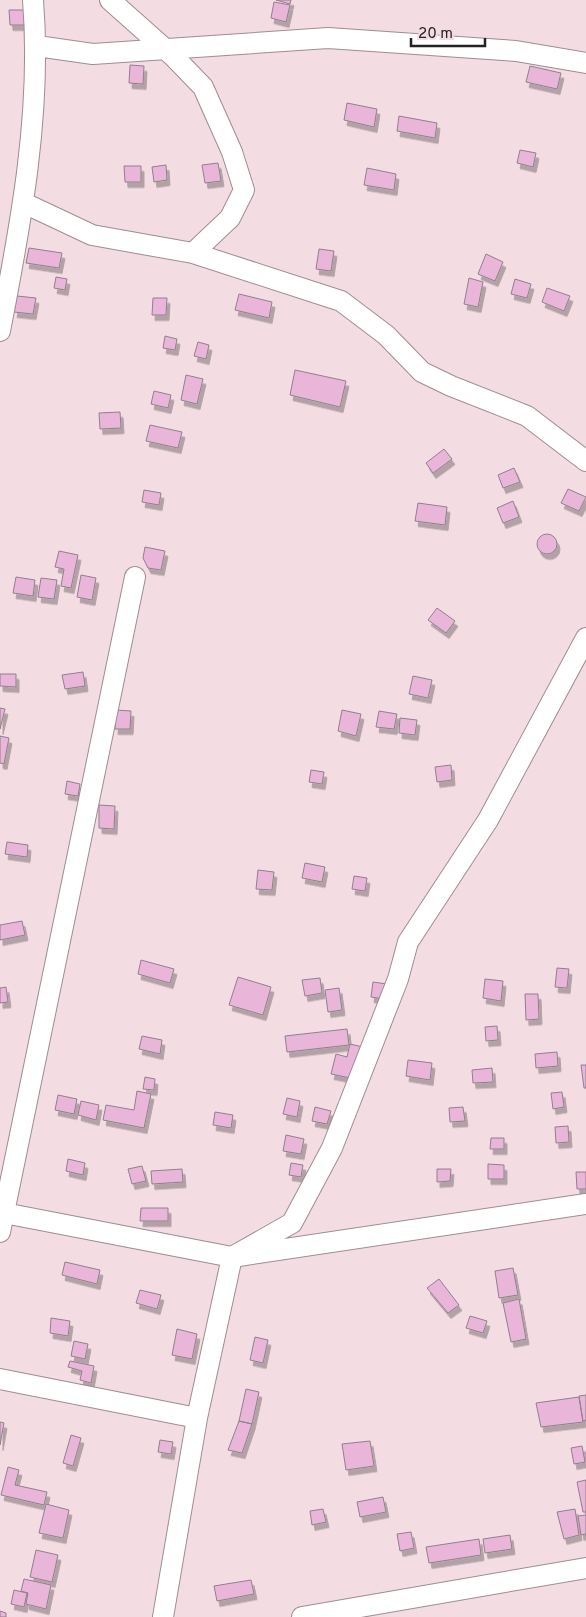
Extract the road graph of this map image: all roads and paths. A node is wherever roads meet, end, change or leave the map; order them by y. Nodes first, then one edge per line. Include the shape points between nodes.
1 (33, 0) edge
2 (110, 0) edge
3 (37, 46) junction
4 (167, 50) junction
5 (586, 63) edge
6 (24, 203) junction
7 (192, 253) junction
8 (0, 331) edge
9 (586, 461) edge
10 (135, 577) dead end
11 (586, 638) edge
12 (586, 1204) edge
13 (4, 1213) junction
14 (0, 1232) edge
15 (232, 1257) junction
16 (0, 1379) edge
17 (197, 1418) junction
18 (586, 1568) edge
19 (163, 1617) edge
20 (302, 1617) edge

1 - 3 street
2 - 4 street
3 - 4 street via 93,54
3 - 6 street
4 - 5 street via 328,38 516,51
4 - 7 street via 203,87 232,152 244,190 230,218
6 - 7 street via 92,235
6 - 8 street
7 - 9 street via 340,301 386,335 422,372 527,416
10 - 13 street
11 - 15 street via 488,820 408,942 398,979 332,1148 292,1223
12 - 15 street
13 - 14 street
13 - 15 street
15 - 17 street
16 - 17 street
17 - 19 street
18 - 20 street

